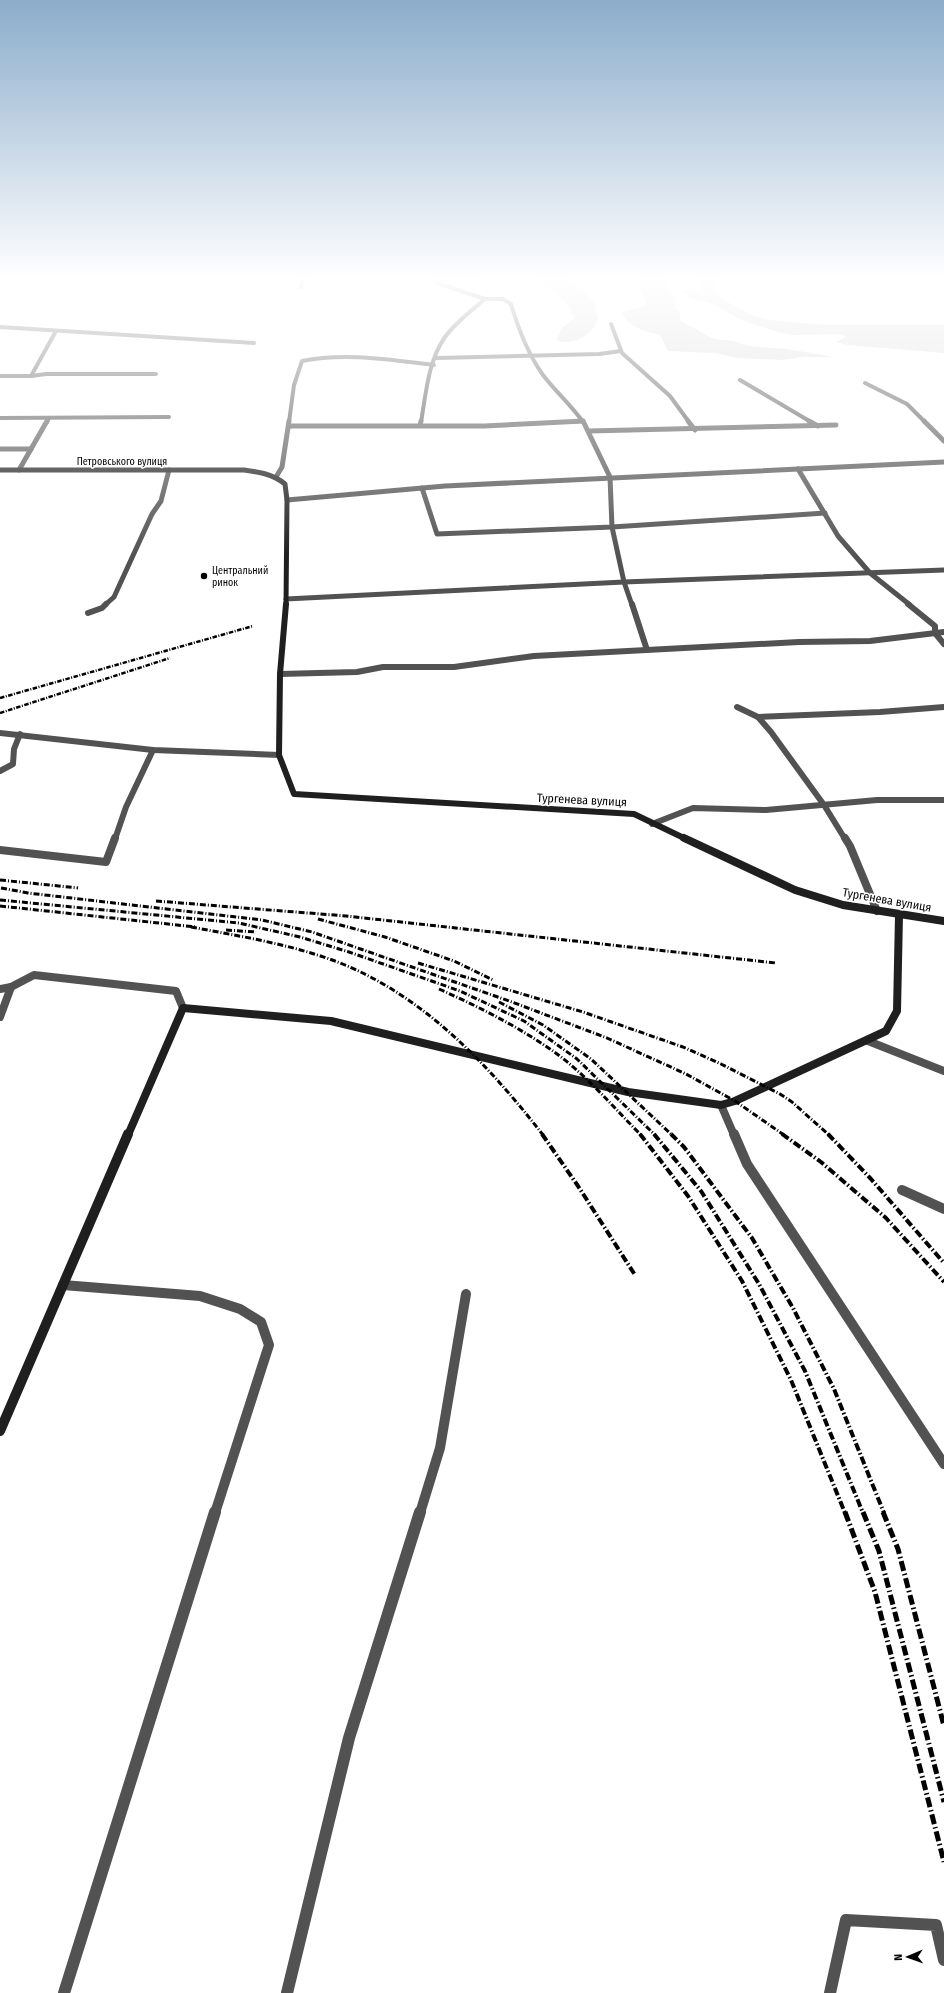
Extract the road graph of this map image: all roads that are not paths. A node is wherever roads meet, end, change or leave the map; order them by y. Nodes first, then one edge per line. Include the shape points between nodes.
1 (34, 370) edge
2 (299, 370) edge
3 (433, 370) edge
4 (540, 370) edge
5 (642, 370) edge
6 (156, 374) dead end
7 (0, 376) edge
8 (31, 376) junction
9 (740, 380) dead end
10 (865, 383) dead end
11 (169, 417) dead end
12 (0, 418) edge
13 (48, 418) junction
14 (583, 421) junction
15 (836, 425) dead end
16 (289, 426) junction
17 (420, 426) junction
18 (819, 426) junction
19 (695, 430) junction
20 (589, 431) junction
21 (944, 441) edge
22 (0, 449) edge
23 (31, 449) junction
24 (944, 462) edge
25 (798, 469) junction
26 (0, 470) edge
27 (19, 470) junction
28 (169, 470) junction
29 (276, 477) junction
30 (610, 477) junction
31 (422, 488) junction
32 (287, 500) junction
33 (825, 513) junction
34 (612, 527) junction
35 (944, 570) edge
36 (870, 573) junction
37 (624, 582) junction
38 (286, 599) junction
39 (88, 613) dead end
40 (944, 632) edge
41 (934, 633) junction
42 (944, 644) edge
43 (647, 650) junction
44 (280, 674) junction
45 (944, 706) edge
46 (737, 707) dead end
47 (758, 717) junction
48 (0, 733) edge
49 (20, 734) junction
50 (153, 750) junction
51 (279, 755) junction
52 (0, 772) edge
53 (944, 800) edge
54 (824, 805) junction
55 (652, 824) junction
56 (0, 850) edge
57 (877, 910) junction
58 (899, 914) junction
59 (944, 921) edge
60 (11, 987) junction
61 (0, 989) edge
62 (183, 1008) junction
63 (0, 1017) edge
64 (868, 1041) junction
65 (944, 1071) edge
66 (721, 1106) junction
67 (902, 1190) dead end
68 (944, 1209) edge
69 (63, 1285) junction
70 (466, 1294) dead end
71 (0, 1431) edge
72 (944, 1464) edge
73 (944, 1960) edge
74 (64, 1993) edge
75 (287, 1993) edge
76 (830, 1993) edge

1 - 8 street
2 - 16 street via 294,385
3 - 17 street
4 - 14 street
5 - 19 street via 670,396
6 - 8 street
7 - 8 street
9 - 18 street
10 - 21 street via 907,404
11 - 13 street
12 - 13 street
13 - 23 street
14 - 17 street
14 - 20 street
15 - 18 street
16 - 17 street
16 - 29 street via 282,467
18 - 19 street
19 - 20 street
20 - 30 street
22 - 23 street
23 - 27 street
24 - 25 street
25 - 30 street
25 - 33 street
26 - 27 street, Петровського вулиця
27 - 28 street, Петровського вулиця
28 - 29 street, Петровського вулиця via 244,470
28 - 39 street via 161,501 152,514 114,597 102,608
29 - 32 street via 285,484
30 - 31 street
30 - 34 street
31 - 32 street
31 - 34 street via 437,534
32 - 38 street
33 - 34 street
33 - 36 street via 838,536
34 - 37 street
35 - 36 street
36 - 37 street
36 - 41 street via 935,626
37 - 38 street
37 - 43 street
38 - 44 street
40 - 41 street
41 - 42 street
41 - 43 street via 870,641
43 - 44 street via 534,656 454,667 383,667 357,672
44 - 51 street
45 - 47 street via 880,712
46 - 47 street
47 - 54 street
48 - 49 street
49 - 50 street
49 - 52 street via 12,764
50 - 51 street
50 - 56 street via 126,807 106,862
51 - 55 street, Тургенева вулиця via 294,794 634,814
53 - 54 street via 877,800
54 - 55 street via 766,810 694,808
54 - 57 street via 850,846
55 - 57 street, Тургенева вулиця via 795,890 843,905
57 - 58 street, Тургенева вулиця
58 - 59 street, Тургенева вулиця
58 - 64 street via 897,1012 886,1031
60 - 61 street
60 - 62 street via 34,975 176,992
60 - 63 street
62 - 66 street via 331,1021 628,1092
62 - 69 street
64 - 65 street
64 - 66 street
66 - 72 street via 747,1164
67 - 68 street
69 - 71 street
69 - 74 street via 200,1296 240,1309 261,1322 269,1345
70 - 75 street via 440,1448 348,1738
73 - 76 street via 936,1925 846,1920

